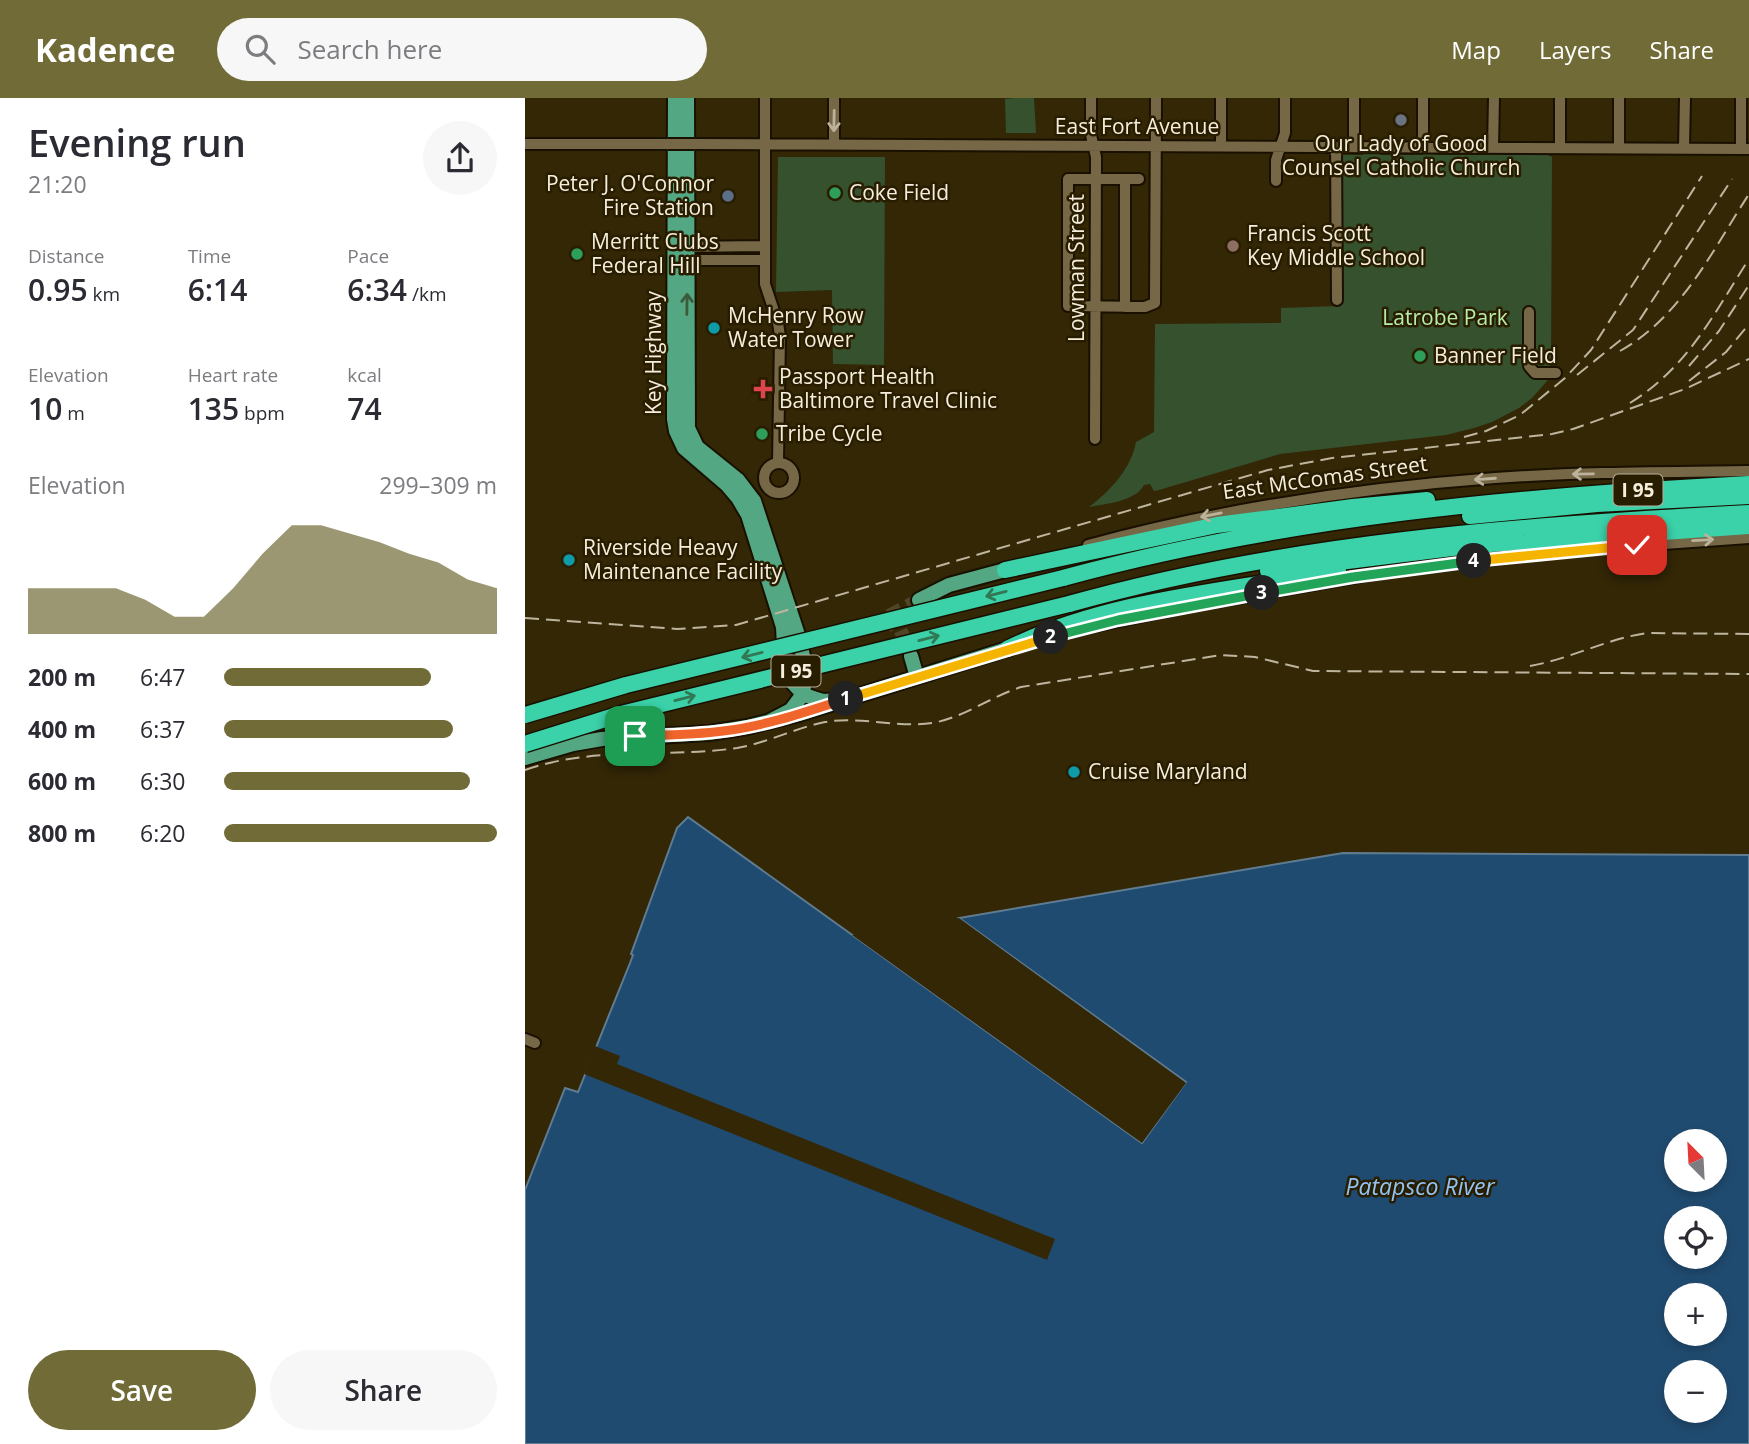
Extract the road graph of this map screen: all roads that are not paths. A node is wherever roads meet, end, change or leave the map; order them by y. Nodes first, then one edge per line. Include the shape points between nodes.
1 (675, 98) edge
2 (687, 98) edge
3 (765, 98) edge
4 (834, 98) edge
5 (1091, 98) edge
6 (1156, 98) edge
7 (1221, 98) edge
8 (1285, 98) edge
9 (1354, 98) edge
10 (1423, 98) edge
11 (1494, 98) edge
12 (1560, 98) edge
13 (1619, 98) edge
14 (1685, 98) edge
15 (1741, 98) edge
16 (525, 144) edge
17 (765, 144) junction
18 (834, 145) junction
19 (1094, 146) junction
20 (1155, 146) junction
21 (1221, 146) junction
22 (1282, 146) junction
23 (1336, 147) junction
24 (1354, 147) junction
25 (1423, 147) junction
26 (1493, 147) junction
27 (1560, 148) junction
28 (1619, 148) junction
29 (1684, 149) junction
30 (1745, 149) edge
31 (1096, 179) junction
32 (1125, 179) junction
33 (1139, 179) dead end
34 (1276, 181) dead end
35 (765, 246) junction
36 (681, 254) junction
37 (765, 260) junction
38 (1337, 300) dead end
39 (1097, 307) junction
40 (1125, 307) junction
41 (1529, 312) dead end
42 (1556, 373) dead end
43 (1095, 439) dead end
44 (779, 463) dead end
45 (1749, 471) edge
46 (1749, 484) edge
47 (1749, 496) edge
48 (1527, 499) junction
49 (1749, 513) edge
50 (1749, 526) edge
51 (1749, 538) edge
52 (1531, 541) junction
53 (1005, 570) junction
54 (1063, 578) junction
55 (919, 600) tunnel mouth
56 (1069, 604) junction
57 (1007, 649) junction
58 (911, 656) tunnel mouth
59 (917, 677) junction
60 (803, 694) junction
61 (843, 700) junction
62 (525, 715) edge
63 (768, 722) junction
64 (525, 744) edge
65 (525, 758) edge

1 - 36 main road, Key Highway
2 - 36 main road, Key Highway
3 - 17 street
4 -> 18 street
5 - 19 street, Lowman Street
6 - 20 street
7 - 21 street
8 - 22 street
9 - 24 street
10 - 25 street
11 - 26 street
12 - 27 street
13 - 28 street
14 - 29 street
15 - 30 street
16 - 17 street, East Fort Avenue, bridge
17 - 18 street, East Fort Avenue
17 - 35 street
18 - 19 street, East Fort Avenue
19 - 20 street, East Fort Avenue
19 - 31 street, Lowman Street
20 - 21 street, East Fort Avenue
20 - 40 street via 1155,303
21 - 22 street, East Fort Avenue
22 - 23 street, East Fort Avenue
22 - 34 street via 1276,160
23 - 24 street, East Fort Avenue
23 - 38 street
24 - 25 street, East Fort Avenue
25 - 26 street, East Fort Avenue
26 - 27 street, East Fort Avenue
27 - 28 street, East Fort Avenue
28 - 29 street, East Fort Avenue
29 - 30 street, East Fort Avenue
31 - 32 street
31 - 39 street, Lowman Street
31 - 39 street via 1068,179 1067,306
32 - 33 street
32 - 40 street
35 - 36 street
35 - 37 street
36 - 37 street
36 - 60 main road, Key Highway via 688,428 697,447 738,480 757,508 806,666
37 - 44 street via 766,291 780,336
39 - 40 street
39 - 43 street, Lowman Street
41 - 42 street via 1531,371
45 -> 53 street, East McComas Street via 1505,477 1284,503 1157,527
46 - 48 highway, I 95
47 - 54 highway, I 95 via 1428,521
48 - 53 highway via 1414,501 1270,518 1163,535
48 - 54 highway, I 95 via 1262,534 1141,557
49 - 56 highway, I 95 via 1566,524 1384,542 1129,587
50 - 52 highway, I 95
57 -> 51 street via 1140,616 1364,576 1565,551
52 - 56 highway, I 95 via 1285,568
52 - 57 highway via 1159,602 1043,631
53 - 55 main road, East McComas Street via 949,585
54 -> 62 highway, I 95, bridge via 600,692
64 -> 56 highway, I 95, bridge via 596,721
57 - 59 main road
58 - 59 main road
59 - 61 main road
60 - 61 main road via 823,701
60 - 63 main road via 791,710
61 - 63 main road
63 - 65 main road via 716,732 602,739

